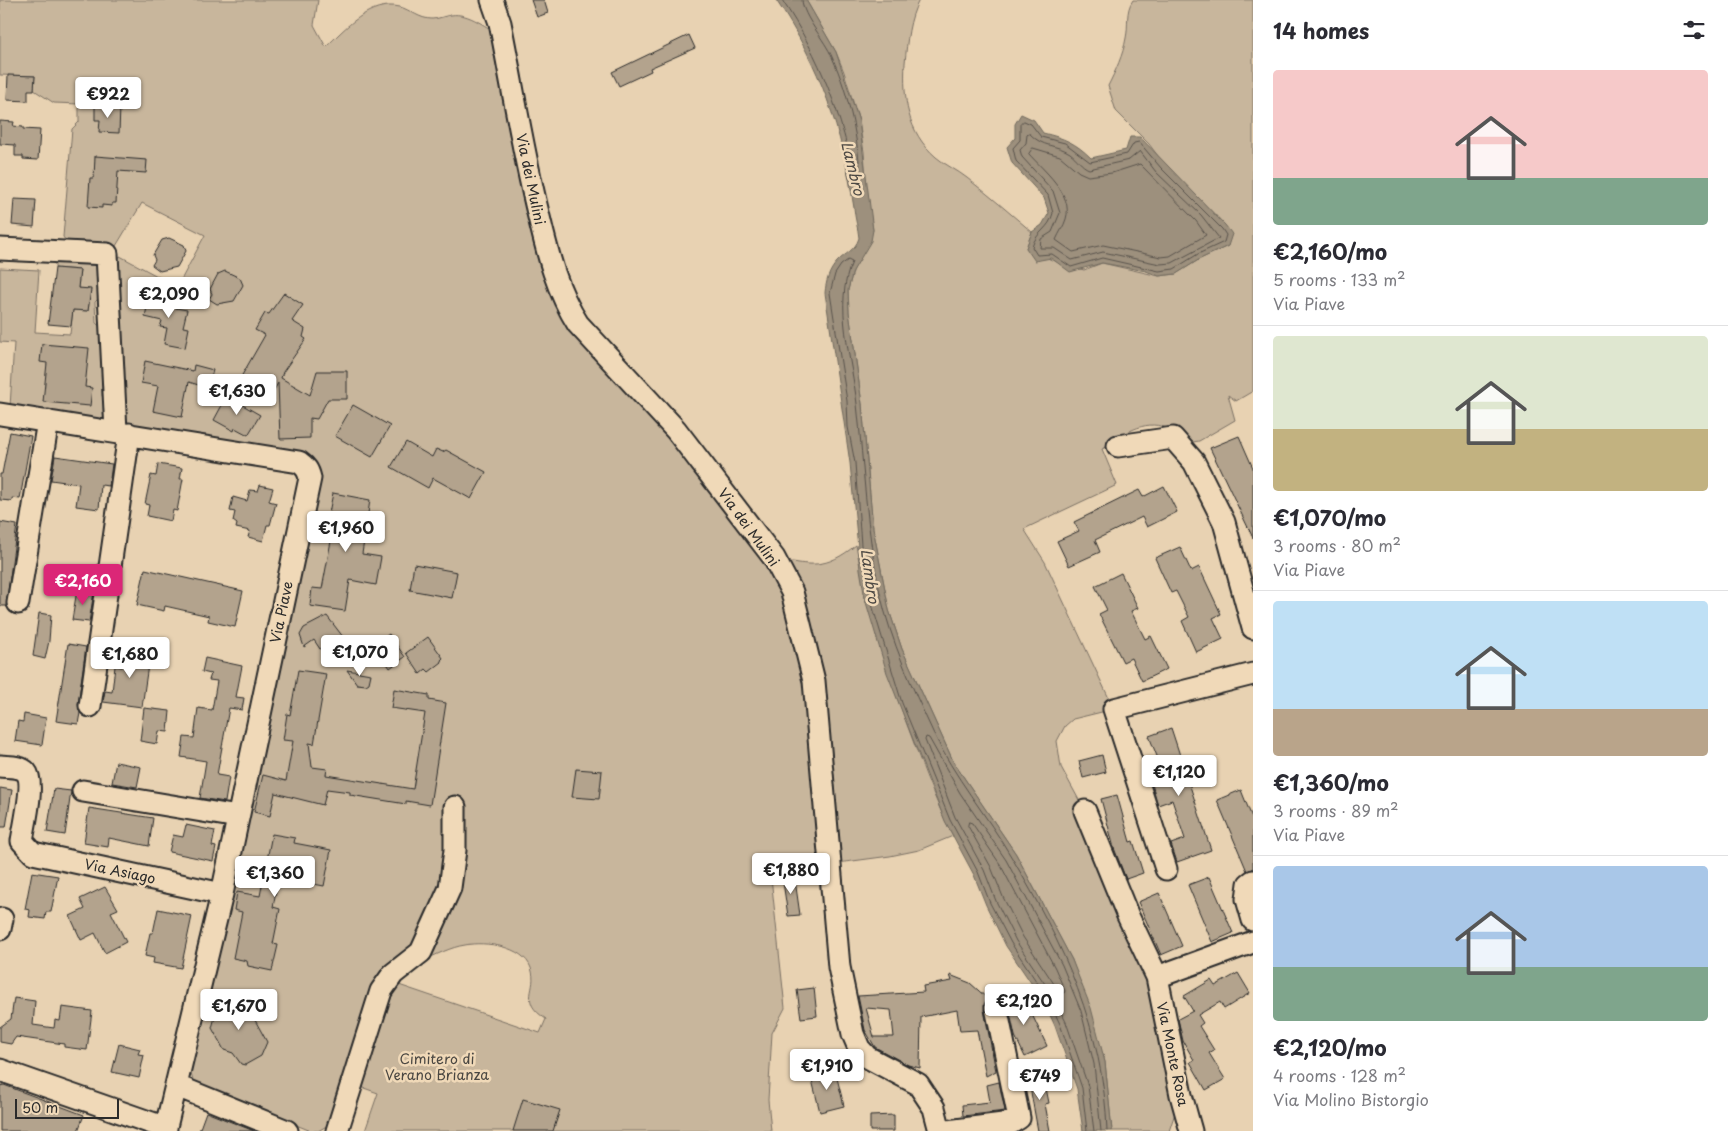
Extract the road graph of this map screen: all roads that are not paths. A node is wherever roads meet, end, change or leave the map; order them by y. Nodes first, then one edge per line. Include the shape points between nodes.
1 (492, 0) edge
2 (0, 249) edge
3 (0, 414) edge
4 (48, 421) junction
5 (122, 433) junction
6 (1118, 446) dead end
7 (18, 603) dead end
8 (1253, 628) edge
9 (1253, 674) edge
10 (90, 706) dead end
11 (0, 766) edge
12 (83, 791) dead end
13 (455, 807) dead end
14 (1086, 811) dead end
15 (238, 817) junction
16 (1166, 869) dead end
17 (1253, 881) edge
18 (222, 894) junction
19 (1253, 920) edge
20 (1253, 942) edge
21 (1157, 977) junction
22 (996, 1007) dead end
23 (0, 1070) edge
24 (177, 1086) junction
25 (166, 1130) edge
26 (287, 1131) edge
27 (337, 1131) edge
28 (940, 1131) edge
29 (948, 1131) edge
30 (1190, 1131) edge

1 - 28 street, Via dei Mulini via 500,23 530,179 552,270 566,305 578,324 687,444 774,558 792,592 814,681 839,967 853,1034 867,1057 918,1084 934,1108
2 - 5 street via 108,254
3 - 4 street, Via Piave
4 - 5 street, Via Piave
4 - 7 street
5 - 10 street
5 - 15 street, Via Piave via 299,462 308,468 310,478
6 - 8 street via 1173,438 1194,462 1224,522
9 - 16 street via 1114,709
11 - 18 street, Via Asiago via 21,768 27,772 31,782 22,841 33,853
12 - 15 street
13 - 27 street via 455,850 450,888 421,952 393,974 381,991
14 - 21 street, Via Monte Rosa via 1128,916
15 - 18 street, Via Piave
17 - 19 street via 1249,884 1247,899
18 - 24 street, Via Piave
20 - 21 street
21 - 30 street, Via Monte Rosa
22 - 29 street via 1019,1118 1011,1123
23 - 25 street
24 - 25 street, Via Piave
24 - 26 street

